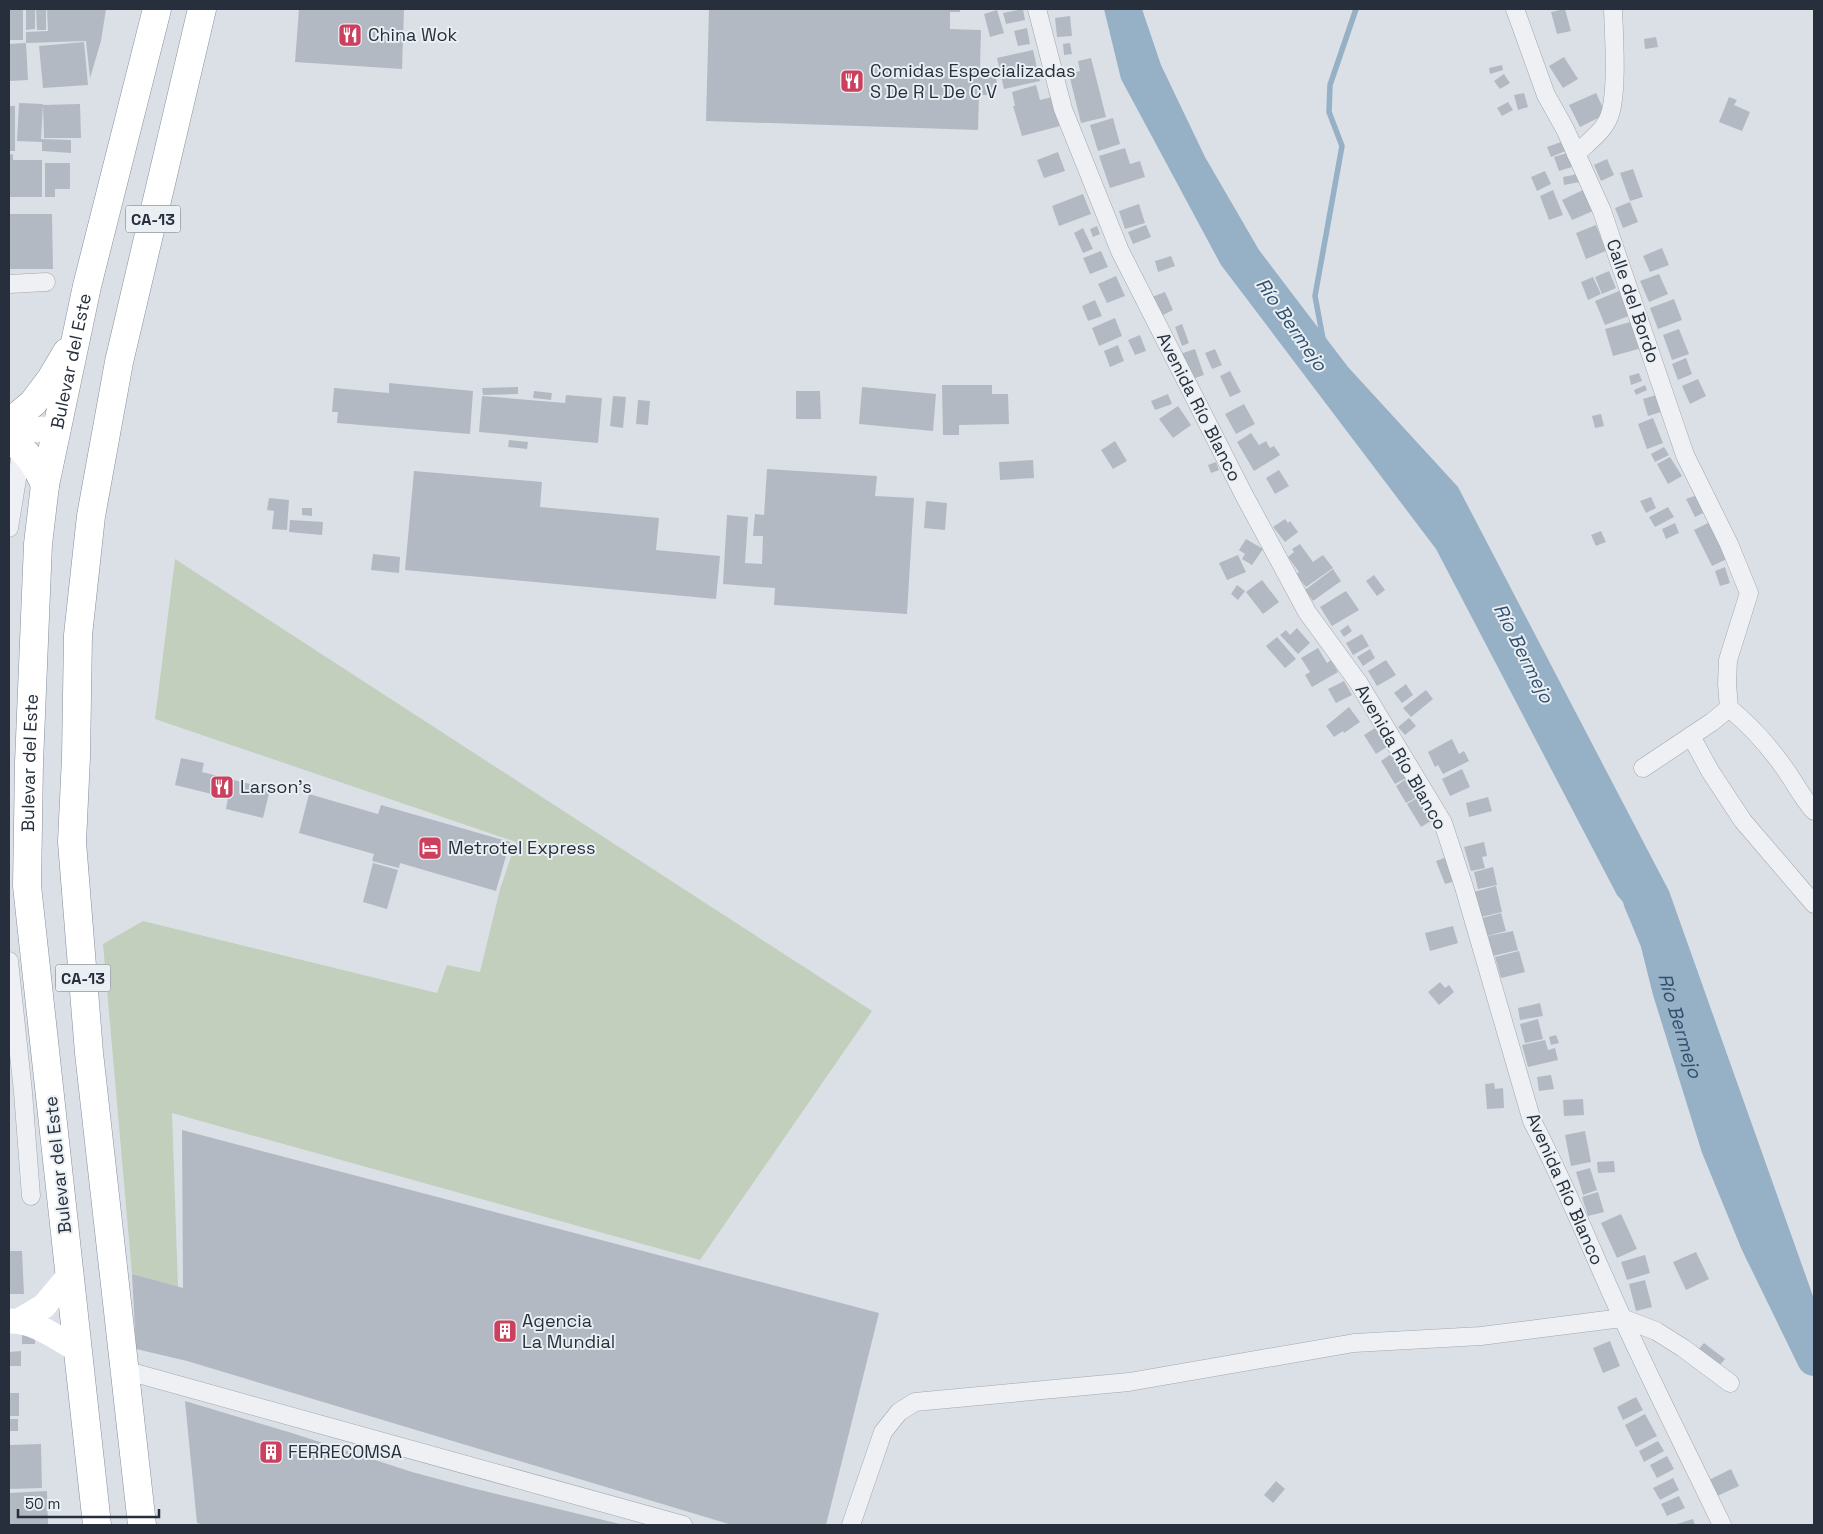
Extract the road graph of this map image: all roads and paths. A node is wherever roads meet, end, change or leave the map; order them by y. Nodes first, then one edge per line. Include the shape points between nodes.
1 (158, 9) edge
2 (202, 9) edge
3 (1038, 9) edge
4 (1515, 9) edge
5 (1614, 9) edge
6 (1576, 154) junction
7 (46, 282) dead end
8 (9, 284) edge
9 (77, 336) junction
10 (9, 423) edge
11 (58, 428) junction
12 (13, 439) edge
13 (46, 485) junction
14 (9, 528) edge
15 (1729, 708) junction
16 (1691, 736) junction
17 (1643, 768) dead end
18 (1814, 811) edge
19 (1814, 904) edge
20 (9, 961) edge
21 (31, 1196) dead end
22 (70, 1275) junction
23 (1622, 1318) junction
24 (14, 1321) edge
25 (78, 1350) junction
26 (124, 1370) junction
27 (1730, 1383) dead end
28 (97, 1525) edge
29 (142, 1525) edge
30 (683, 1525) edge
31 (851, 1525) edge
32 (1722, 1525) edge

1 - 9 highway, Bulevar del Este / CA-13
2 - 26 highway, CA-13 via 119,362 91,516 78,635 72,842 89,1053
3 - 23 street, Avenida Río Blanco via 1063,109 1120,251 1306,612 1358,682 1443,823 1532,1121
4 - 6 street, Calle del Bordo via 1546,95
5 - 6 street via 1614,92 1610,116 1602,129
6 - 15 street, Calle del Bordo via 1602,211 1686,455 1749,593 1728,660
7 - 8 street
9 - 10 highway via 51,380 33,403
9 - 11 highway, Bulevar del Este / CA-13
11 - 12 street
11 - 13 highway, Bulevar del Este / CA-13
12 - 13 highway via 36,464
12 - 14 street
13 - 22 highway, Bulevar del Este / CA-13 via 38,544 29,763 28,886
15 - 16 street
15 - 18 street via 1759,736
16 - 17 street
16 - 19 street via 1743,820
20 - 21 street
22 - 24 street via 44,1306
22 - 25 highway, Bulevar del Este / CA-13
23 - 27 street via 1656,1331
23 - 31 street via 1481,1336 1369,1341 1129,1382 915,1402 899,1412 883,1432
23 - 32 street, Avenida Río Blanco
24 - 25 street via 48,1332
25 - 28 highway, Bulevar del Este / CA-13
26 - 29 highway, CA-13
26 - 30 street

